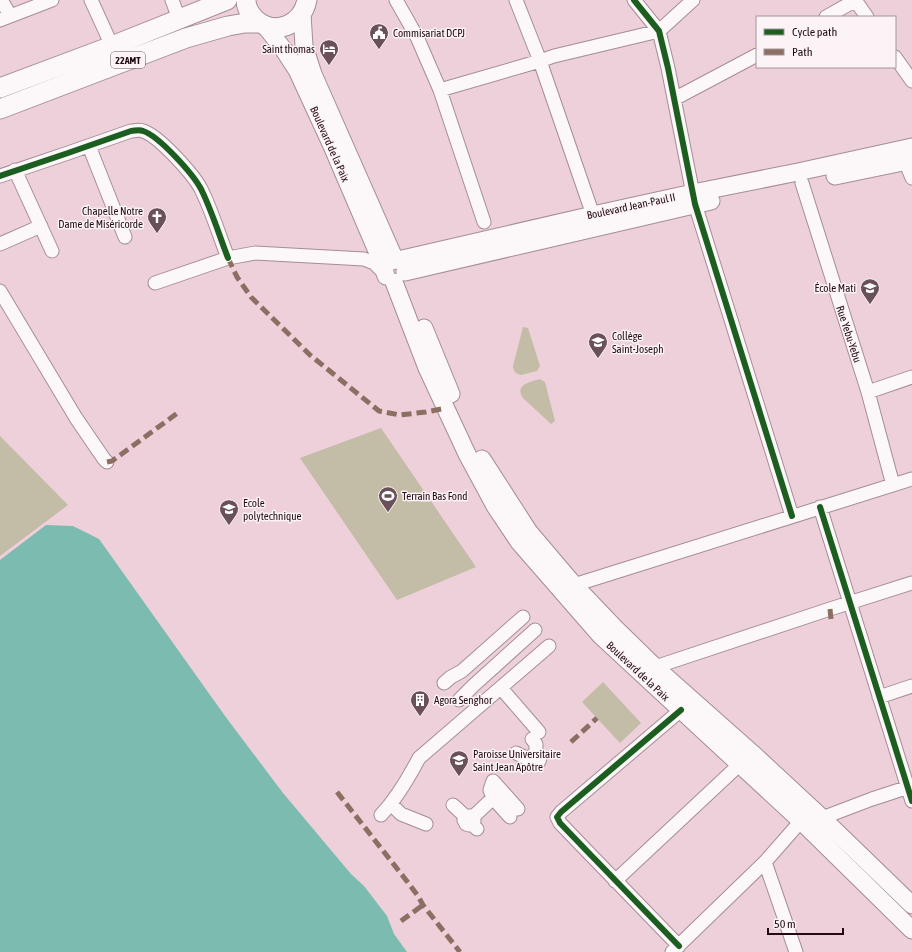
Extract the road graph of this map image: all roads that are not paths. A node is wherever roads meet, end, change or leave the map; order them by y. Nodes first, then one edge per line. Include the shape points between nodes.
1 (1, 0) edge
2 (52, 0) edge
3 (91, 0) edge
4 (172, 0) edge
5 (227, 0) edge
6 (246, 0) edge
7 (396, 0) edge
8 (516, 0) edge
9 (634, 0) edge
10 (693, 0) edge
11 (856, 0) edge
12 (307, 5) edge
13 (828, 16) edge
14 (866, 16) edge
15 (5, 18) edge
16 (179, 19) junction
17 (263, 25) junction
18 (659, 31) junction
19 (112, 46) junction
20 (756, 56) edge
21 (896, 58) edge
22 (540, 61) junction
23 (912, 81) edge
24 (0, 88) edge
25 (440, 90) junction
26 (674, 99) junction
27 (0, 109) edge
28 (89, 146) junction
29 (910, 156) edge
30 (15, 170) junction
31 (0, 176) edge
32 (912, 178) edge
33 (802, 183) junction
34 (694, 199) junction
35 (593, 215) junction
36 (484, 222) dead end
37 (41, 226) junction
38 (125, 237) dead end
39 (0, 244) edge
40 (52, 251) dead end
41 (228, 258) junction
42 (395, 270) junction
43 (155, 283) dead end
44 (0, 291) edge
45 (912, 377) edge
46 (868, 392) junction
47 (450, 406) junction
48 (107, 462) dead end
49 (912, 479) edge
50 (893, 485) junction
51 (820, 507) junction
52 (792, 516) junction
53 (912, 583) edge
54 (574, 585) junction
55 (850, 603) junction
56 (523, 617) dead end
57 (535, 630) dead end
58 (549, 646) dead end
59 (650, 672) junction
60 (444, 684) dead end
61 (912, 686) edge
62 (501, 688) junction
63 (879, 697) junction
64 (681, 710) junction
65 (479, 711) junction
66 (516, 753) dead end
67 (740, 764) junction
68 (910, 787) edge
69 (912, 801) edge
70 (391, 804) junction
71 (453, 805) dead end
72 (514, 813) dead end
73 (381, 815) dead end
74 (822, 818) junction
75 (801, 821) junction
76 (426, 824) dead end
77 (765, 862) junction
78 (615, 881) junction
79 (909, 898) edge
80 (912, 930) edge
81 (675, 949) edge
82 (796, 952) edge

1 - 15 street
2 - 15 street
3 - 19 street
4 - 16 street
5 - 16 highway
6 - 17 highway via 251,15
7 - 25 street
8 - 22 street
9 - 18 street
10 - 18 street
11 - 13 street
11 - 14 street
12 - 17 highway via 290,24 280,28
12 - 42 main road, Boulevard de la Paix via 304,46 313,74
16 - 19 highway
17 - 27 highway, 22AMT via 245,23 186,38
17 - 42 main road, Boulevard de la Paix via 297,70 332,146
18 - 22 street
18 - 26 street
19 - 24 highway
20 - 26 street
21 - 23 street
22 - 25 street
22 - 35 street
25 - 36 street
26 - 34 street
28 - 30 street
28 - 38 street
28 - 41 street via 131,131 141,130 149,133 165,146 200,187
29 - 32 street
29 - 33 main road, Boulevard Jean-Paul II
29 - 34 main road, Boulevard Jean-Paul II via 798,172
30 - 31 street
30 - 37 street
33 - 34 main road, Boulevard Jean-Paul II
33 - 46 street, Rue Yebu-Yebu
34 - 35 main road, Boulevard Jean-Paul II
34 - 42 main road, Boulevard Jean-Paul II
34 - 52 street
35 - 42 main road, Boulevard Jean-Paul II
37 - 39 street
37 - 40 street
41 - 42 street via 254,253 359,258
41 - 43 street
42 - 47 main road, Boulevard de la Paix
44 - 48 street via 76,418
45 - 46 street
46 - 50 street, Rue Yebu-Yebu
47 - 54 main road, Boulevard de la Paix via 529,532
47 - 59 main road, Boulevard de la Paix via 467,454 520,542 600,635
49 - 50 street
50 - 51 street
51 - 52 street
51 - 55 street
52 - 54 street
53 - 55 street
54 - 59 main road, Boulevard de la Paix via 615,628
55 - 59 street
55 - 63 street
56 - 60 street
57 - 65 street via 462,697
58 - 62 street
59 - 64 main road, Boulevard de la Paix
59 - 74 main road, Boulevard de la Paix via 752,753
61 - 63 street
62 - 65 street
62 - 66 street via 536,736 537,761
63 - 68 street
64 - 67 main road, Boulevard de la Paix
64 - 78 street via 560,812 558,817 560,823
65 - 70 street via 458,731 435,740 430,754 419,758
67 - 75 main road, Boulevard de la Paix
67 - 78 street
68 - 69 street
68 - 74 street
70 - 73 street
70 - 76 street via 402,814
71 - 72 street via 468,824 493,798 490,790 493,781
74 - 79 main road, Boulevard de la Paix
75 - 77 street
75 - 80 main road, Boulevard de la Paix
77 - 81 street
77 - 82 street
78 - 81 street via 659,925

